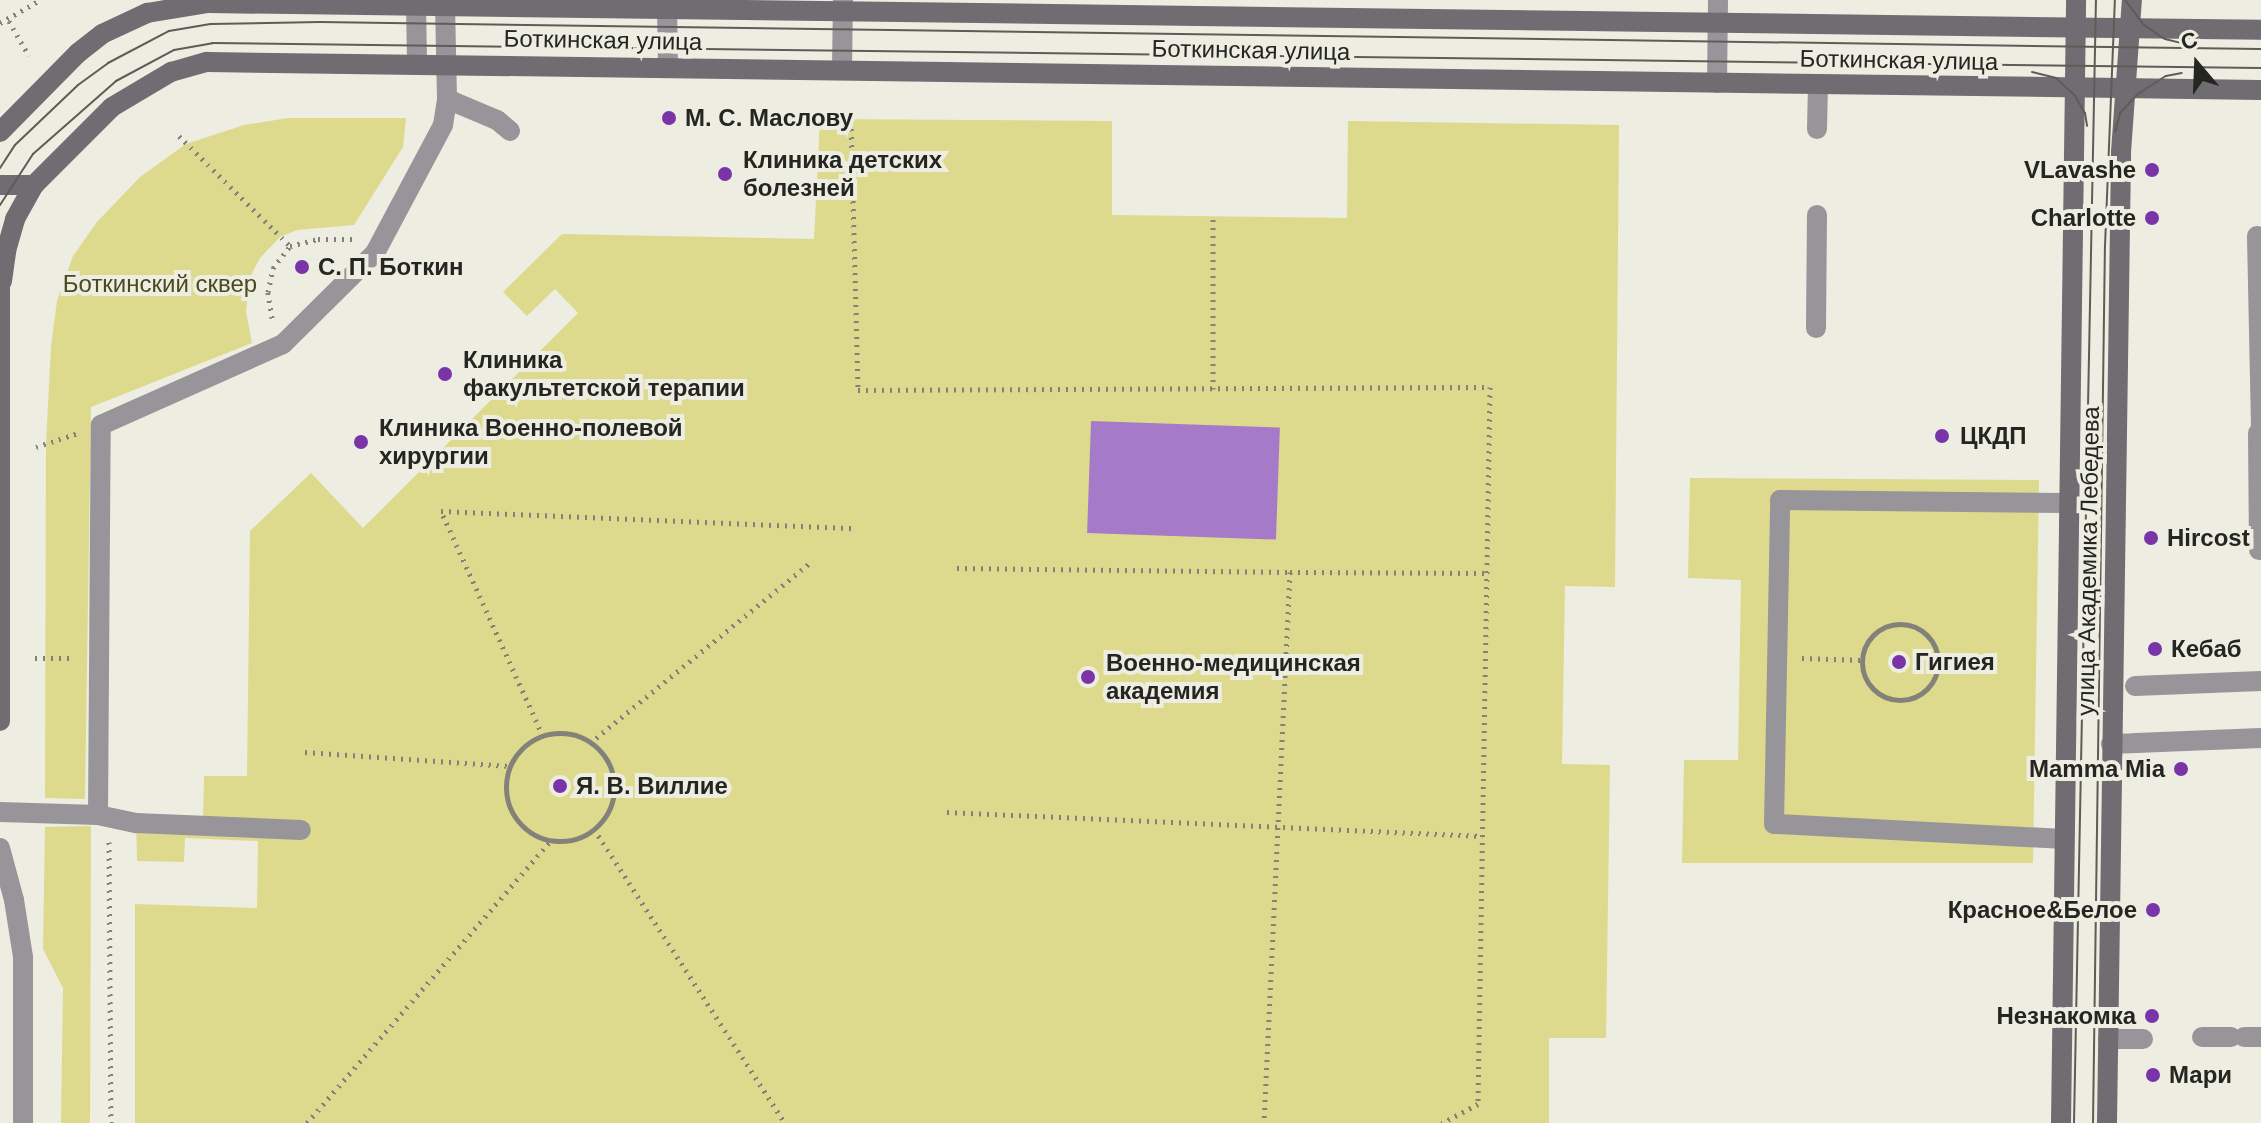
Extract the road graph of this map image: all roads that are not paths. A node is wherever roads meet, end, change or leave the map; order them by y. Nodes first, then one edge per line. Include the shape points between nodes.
1 (1718, 0) edge
2 (2076, 0) edge
3 (2132, 0) edge
4 (203, 1) edge
5 (416, 4) junction
6 (445, 5) junction
7 (843, 5) edge
8 (667, 8) junction
9 (1717, 23) junction
10 (2076, 28) junction
11 (2130, 29) junction
12 (2261, 30) edge
13 (417, 64) junction
14 (447, 64) junction
15 (668, 67) junction
16 (842, 69) junction
17 (1717, 83) junction
18 (1818, 85) junction
19 (2074, 89) junction
20 (2125, 89) junction
21 (2261, 90) edge
22 (447, 99) junction
23 (1817, 129) dead end
24 (510, 131) dead end
25 (0, 132) edge
26 (0, 185) edge
27 (34, 185) junction
28 (1817, 215) dead end
29 (2257, 236) dead end
30 (1, 277) edge
31 (1816, 328) dead end
32 (0, 429) edge
33 (2260, 433) edge
34 (2068, 503) junction
35 (2259, 550) dead end
36 (2261, 681) edge
37 (2135, 686) dead end
38 (0, 721) edge
39 (2261, 738) edge
40 (2111, 744) junction
41 (0, 812) edge
42 (98, 815) junction
43 (301, 830) dead end
44 (2064, 839) junction
45 (0, 848) edge
46 (2202, 1037) dead end
47 (2245, 1037) edge
48 (2108, 1039) junction
49 (2143, 1039) dead end
50 (23, 1123) edge
51 (2061, 1123) edge
52 (2107, 1123) edge

1 - 9 street
2 - 10 main road, улица Академика Лебедева
3 - 11 main road, улица Академика Лебедева
4 - 5 main road, Боткинская улица
4 - 25 main road, Боткинская улица via 147,13 102,34
5 - 6 main road, Боткинская улица
5 - 13 street
6 - 8 main road, Боткинская улица
6 - 14 street
7 - 8 main road, Боткинская улица
7 - 9 main road, Боткинская улица
7 - 16 street
8 - 15 street
9 - 10 main road, Боткинская улица
9 - 17 street
10 - 11 main road, Боткинская улица
10 - 19 main road, улица Академика Лебедева
11 - 12 main road, Боткинская улица
11 - 20 main road, улица Академика Лебедева
13 - 14 main road, Боткинская улица
13 - 27 main road, Боткинская улица via 207,62 171,72 139,88 93,125
14 - 15 main road, Боткинская улица
14 - 22 street
15 - 16 main road, Боткинская улица
16 - 17 main road, Боткинская улица
17 - 18 main road, Боткинская улица
18 - 19 main road, Боткинская улица
18 - 23 street
19 - 20 main road, Боткинская улица
19 - 34 main road, улица Академика Лебедева
20 - 21 main road, Боткинская улица
20 - 40 main road, улица Академика Лебедева
22 - 24 street
22 - 42 street via 443,125 375,253 283,344 101,425
26 - 27 main road
27 - 30 main road, Боткинская улица via 15,219
28 - 31 street
29 - 33 street
30 - 32 main road, Боткинская улица
32 - 38 main road, Боткинская улица
33 - 35 street
34 - 44 main road, улица Академика Лебедева
34 - 44 street via 1780,500 1774,824
36 - 37 street
39 - 40 street
40 - 48 main road, улица Академика Лебедева
41 - 42 street
42 - 43 street via 136,823
44 - 51 main road, улица Академика Лебедева
45 - 50 street via 23,957
46 - 47 street
48 - 49 street
48 - 52 main road, улица Академика Лебедева

